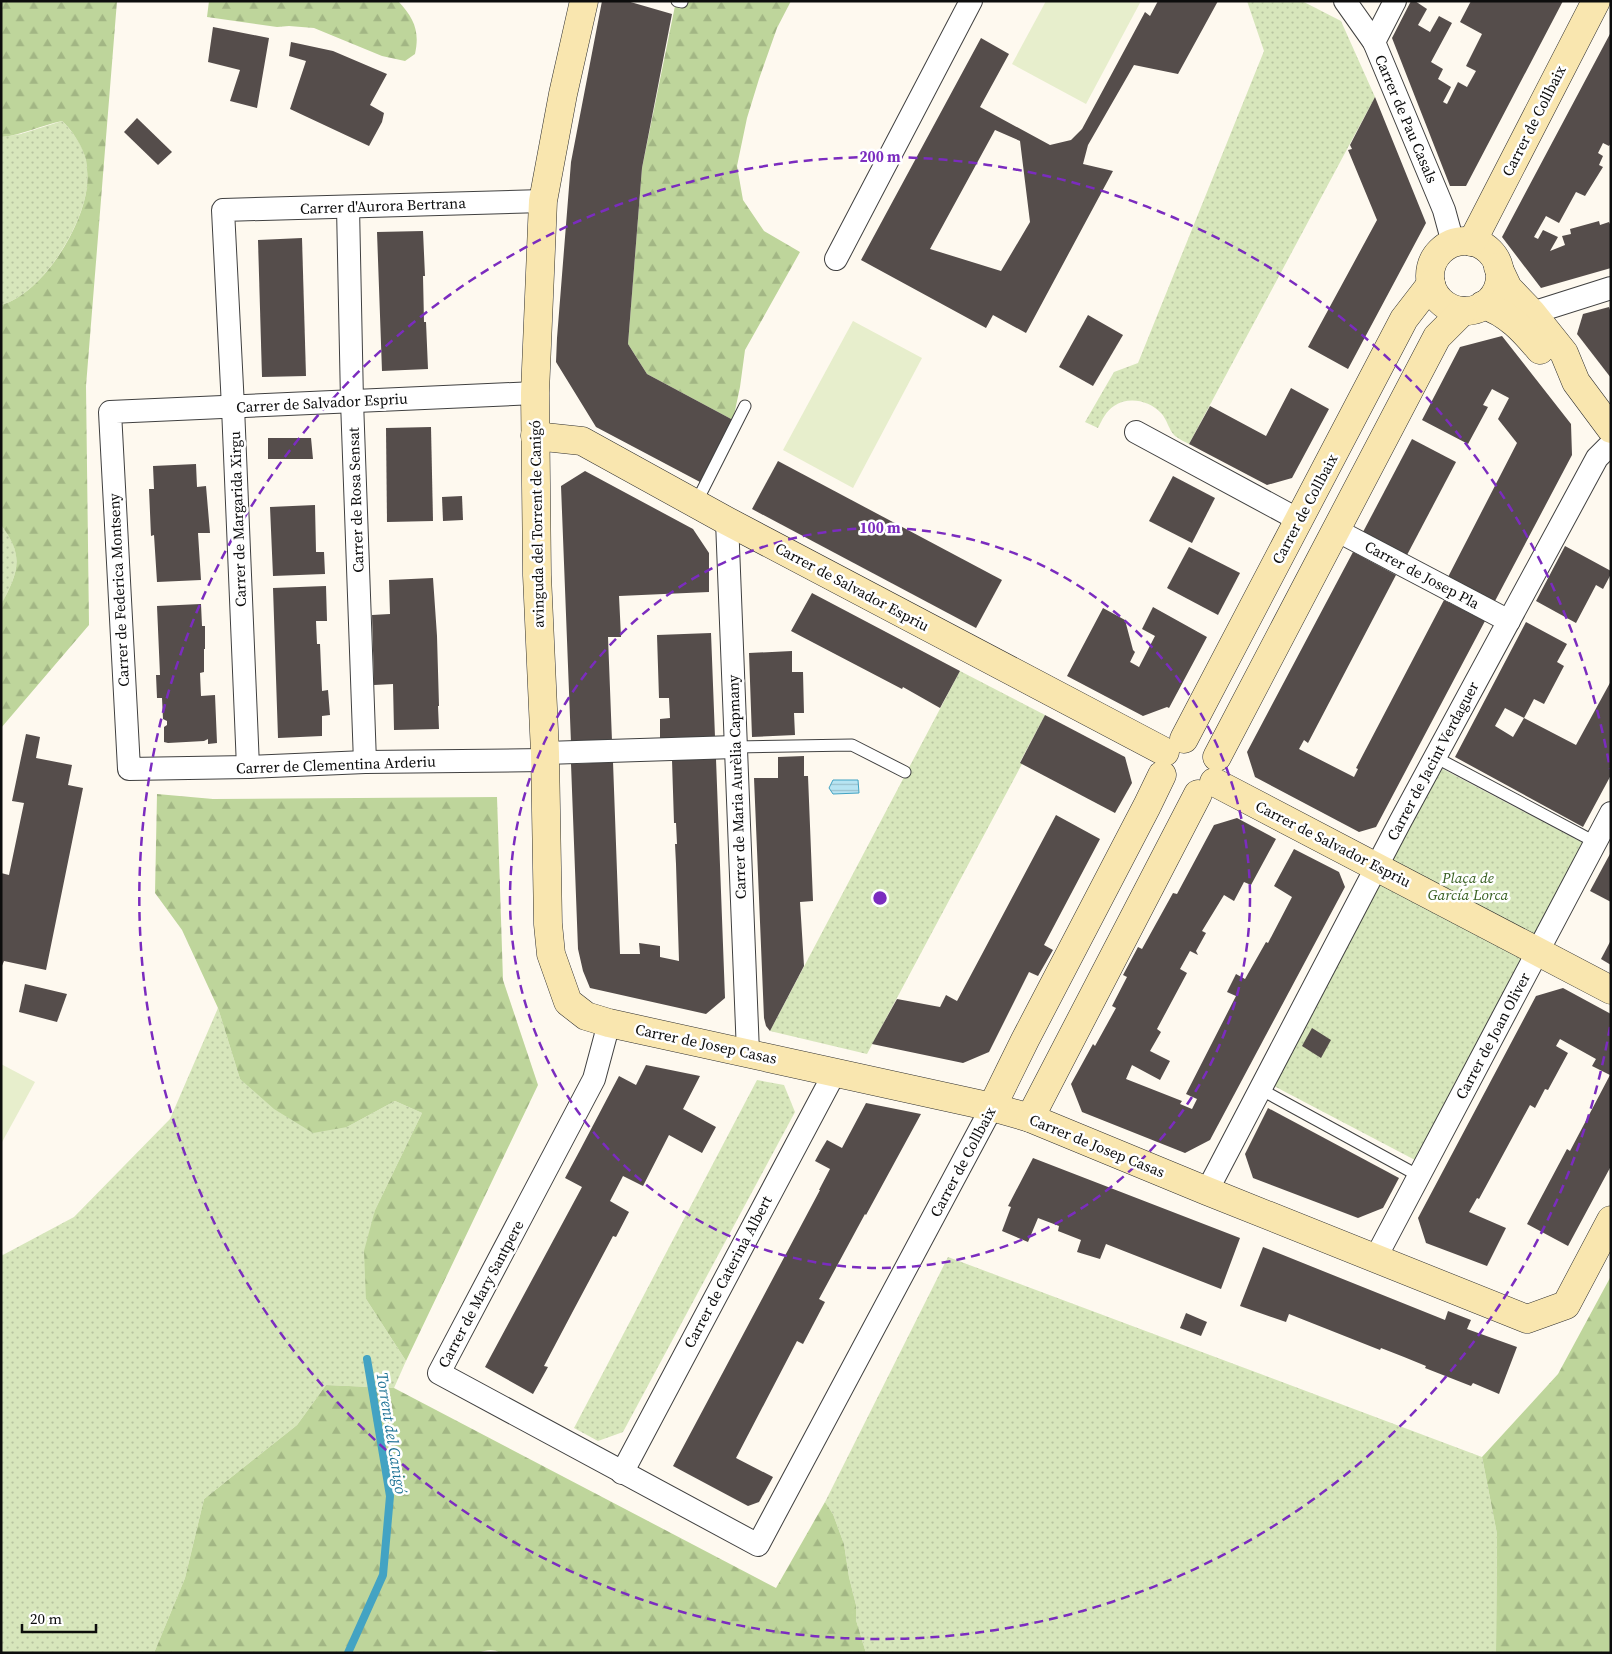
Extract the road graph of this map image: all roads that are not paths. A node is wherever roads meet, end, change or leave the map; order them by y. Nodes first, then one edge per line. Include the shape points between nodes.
1 (584, 1) edge
2 (971, 1) edge
3 (1344, 1) edge
4 (1396, 1) edge
5 (1596, 1) edge
6 (1374, 42) junction
7 (543, 201) junction
8 (348, 206) junction
9 (223, 210) joint
10 (1462, 242) junction
11 (836, 260) dead end
12 (1498, 267) junction
13 (1431, 284) junction
14 (1611, 288) edge
15 (1473, 308) junction
16 (1532, 314) junction
17 (1576, 382) junction
18 (535, 393) junction
19 (352, 401) junction
20 (745, 406) dead end
21 (233, 407) junction
22 (110, 412) joint
23 (1611, 428) edge
24 (1136, 432) dead end
25 (535, 436) junction
26 (1611, 444) edge
27 (696, 503) junction
28 (1299, 520) junction
29 (727, 521) junction
30 (1336, 530) junction
31 (1509, 621) junction
32 (736, 747) junction
33 (1170, 755) junction
34 (544, 756) junction
35 (1435, 757) junction
36 (365, 762) junction
37 (248, 767) junction
38 (129, 769) joint
39 (905, 772) dead end
40 (1210, 778) junction
41 (1611, 813) edge
42 (1595, 842) junction
43 (1376, 867) junction
44 (1537, 951) junction
45 (1611, 990) edge
46 (609, 1023) junction
47 (748, 1053) junction
48 (835, 1072) junction
49 (1260, 1090) junction
50 (992, 1107) junction
51 (1030, 1118) junction
52 (1419, 1176) junction
53 (1207, 1191) junction
54 (1611, 1220) edge
55 (1375, 1259) junction
56 (622, 1473) junction
57 (758, 1545) joint

1 - 7 street, avinguda del Torrent de Canigó
2 - 11 street
3 - 6 street, Carrer de Pau Casals
4 - 6 street
5 - 10 street, Carrer de Collbaix
6 - 10 street, Carrer de Pau Casals via 1444,210
7 - 8 street, Carrer d'Aurora Bertrana
7 - 18 street, avinguda del Torrent de Canigó
8 - 9 street, Carrer d'Aurora Bertrana
8 - 19 street, Carrer de Rosa Sensat
9 - 21 street, Carrer de Margarida Xirgu
10 - 12 street via 1481,245 1489,251
10 - 13 street via 1442,249 1434,259 1430,271
12 - 15 street via 1497,288 1491,298
12 - 16 street via 1508,288
13 - 15 street via 1435,294 1452,308
13 - 28 street, Carrer de Collbaix via 1404,319
14 - 16 street
15 - 17 street via 1495,308 1521,328 1552,364
15 - 30 street via 1437,337
16 - 17 street via 1564,353
17 - 23 street
18 - 19 street, Carrer de Salvador Espriu
18 - 25 street, avinguda del Torrent de Canigó
19 - 21 street, Carrer de Salvador Espriu
19 - 36 street, Carrer de Rosa Sensat
20 - 27 lane
21 - 22 street, Carrer de Salvador Espriu
21 - 37 street, Carrer de Margarida Xirgu
22 - 38 street, Carrer de Federica Montseny
24 - 28 street
25 - 27 street, Carrer de Salvador Espriu via 582,441
25 - 34 street, avinguda del Torrent de Canigó via 536,575
26 - 31 street, Carrer de Jacint Verdaguer via 1597,458
27 - 29 street, Carrer de Salvador Espriu
28 - 33 street, Carrer de Collbaix
29 - 32 street, Carrer de Maria Aurèlia Capmany
29 - 33 street, Carrer de Salvador Espriu
30 - 31 street, Carrer de Josep Pla
30 - 40 street
31 - 35 street, Carrer de Jacint Verdaguer
32 - 34 street, Carrer de Clementina Arderiu
32 - 39 lane via 852,745
32 - 47 street, Carrer de Maria Aurèlia Capmany
33 - 40 street via 1194,738 1204,742 1212,748
33 - 40 street via 1169,786 1176,792 1189,796
33 - 50 street, Carrer de Collbaix
34 - 36 street, Carrer de Clementina Arderiu
34 - 46 street, avinguda del Torrent de Canigó via 551,954 568,1002 586,1016
35 - 42 lane
35 - 43 street, Carrer de Jacint Verdaguer
36 - 37 street, Carrer de Clementina Arderiu
37 - 38 street, Carrer de Clementina Arderiu
40 - 43 street, Carrer de Salvador Espriu
40 - 51 street
41 - 42 street, Carrer de Joan Oliver
42 - 44 street, Carrer de Joan Oliver
43 - 44 street, Carrer de Salvador Espriu
43 - 49 street, Carrer de Jacint Verdaguer
44 - 45 street, Carrer de Salvador Espriu
44 - 52 street, Carrer de Joan Oliver
46 - 47 street, Carrer de Josep Casas
46 - 56 street, Carrer de Mary Santpere via 594,1079 439,1373
47 - 48 street, Carrer de Josep Casas
48 - 50 street, Carrer de Josep Casas
48 - 56 street, Carrer de Caterina Albert
49 - 52 lane
49 - 53 street, Carrer de Jacint Verdaguer
50 - 51 street, Carrer de Josep Casas
50 - 57 street, Carrer de Collbaix
51 - 53 street, Carrer de Josep Casas
52 - 55 street, Carrer de Joan Oliver
53 - 55 street, Carrer de Josep Casas
54 - 55 street, Carrer de Josep Casas via 1566,1305 1527,1319
56 - 57 street, Carrer de Mary Santpere

